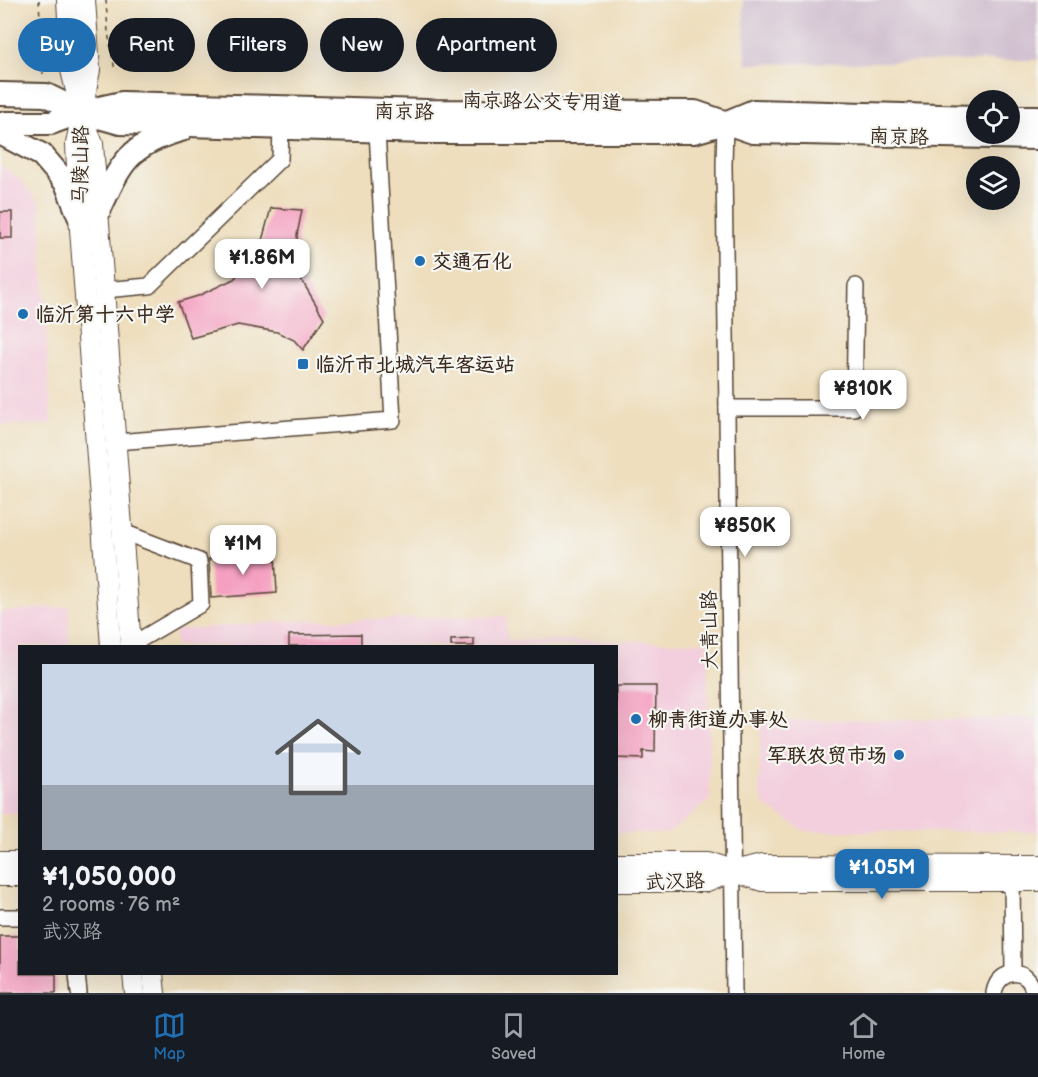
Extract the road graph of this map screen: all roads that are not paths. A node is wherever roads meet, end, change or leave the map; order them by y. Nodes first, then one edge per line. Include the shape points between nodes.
1 (67, 0) edge
2 (85, 0) edge
3 (0, 94) edge
4 (81, 112) junction
5 (0, 113) edge
6 (966, 117) edge
7 (1020, 117) edge
8 (1038, 117) edge
9 (0, 123) edge
10 (725, 123) junction
11 (196, 125) junction
12 (966, 126) edge
13 (1020, 127) edge
14 (1038, 127) edge
15 (281, 128) junction
16 (377, 131) junction
17 (0, 134) edge
18 (1038, 138) edge
19 (88, 214) junction
20 (856, 286) dead end
21 (104, 290) junction
22 (727, 408) junction
23 (116, 442) junction
24 (123, 532) junction
25 (111, 645) edge
26 (131, 645) edge
27 (133, 645) edge
28 (0, 861) edge
29 (18, 861) edge
30 (618, 863) edge
31 (1038, 866) edge
32 (732, 872) junction
33 (0, 876) edge
34 (18, 876) edge
35 (1012, 881) junction
36 (1038, 881) edge
37 (618, 882) edge
38 (0, 917) edge
39 (18, 917) edge
40 (1013, 973) junction
41 (77, 975) edge
42 (133, 975) edge
43 (153, 975) edge
44 (79, 993) edge
45 (135, 993) edge
46 (155, 993) edge
47 (734, 993) edge
48 (994, 993) edge
49 (1033, 993) edge

1 - 4 main road, 马陵山路 via 71,70
2 - 4 main road via 90,70
3 - 4 highway, 南京路 via 46,95
4 - 5 street
4 - 9 highway, 南京路 via 51,123
4 - 10 highway, 南京路 via 122,103 427,111 695,112
4 - 11 highway, 南京路 via 120,123
4 - 19 main road, 马陵山路 via 93,144
6 - 10 highway, 南京路 via 754,111
7 - 8 highway
10 - 12 street
10 - 16 highway, 南京路 via 694,132
10 - 18 highway, 南京路 via 753,132
10 - 22 street, 大青山路
11 - 15 highway, 南京路
11 - 19 highway via 158,136 130,154
13 - 14 street
15 - 16 highway, 南京路
15 - 21 street via 280,159 149,286
16 - 23 street via 393,420
17 - 19 highway via 42,155
19 - 21 main road, 马陵山路
19 - 25 main road, 马陵山路
20 - 22 street via 854,408
21 - 23 main road, 马陵山路
22 - 32 street, 大青山路
23 - 24 main road, 马陵山路
24 - 26 main road, 马陵山路
24 - 27 street via 199,561 201,604
28 - 29 main road
30 - 32 main road, 武汉路 via 706,863
31 - 32 main road, 武汉路 via 762,865
32 - 35 main road, 武汉路 via 762,881
32 - 37 main road, 武汉路 via 707,882
32 - 47 street, 大青山路
33 - 34 main road
35 - 36 main road, 武汉路
35 - 40 street
38 - 39 street
40 - 48 street via 999,980
40 - 49 street via 1027,978
41 - 44 street
42 - 45 main road
43 - 46 main road

